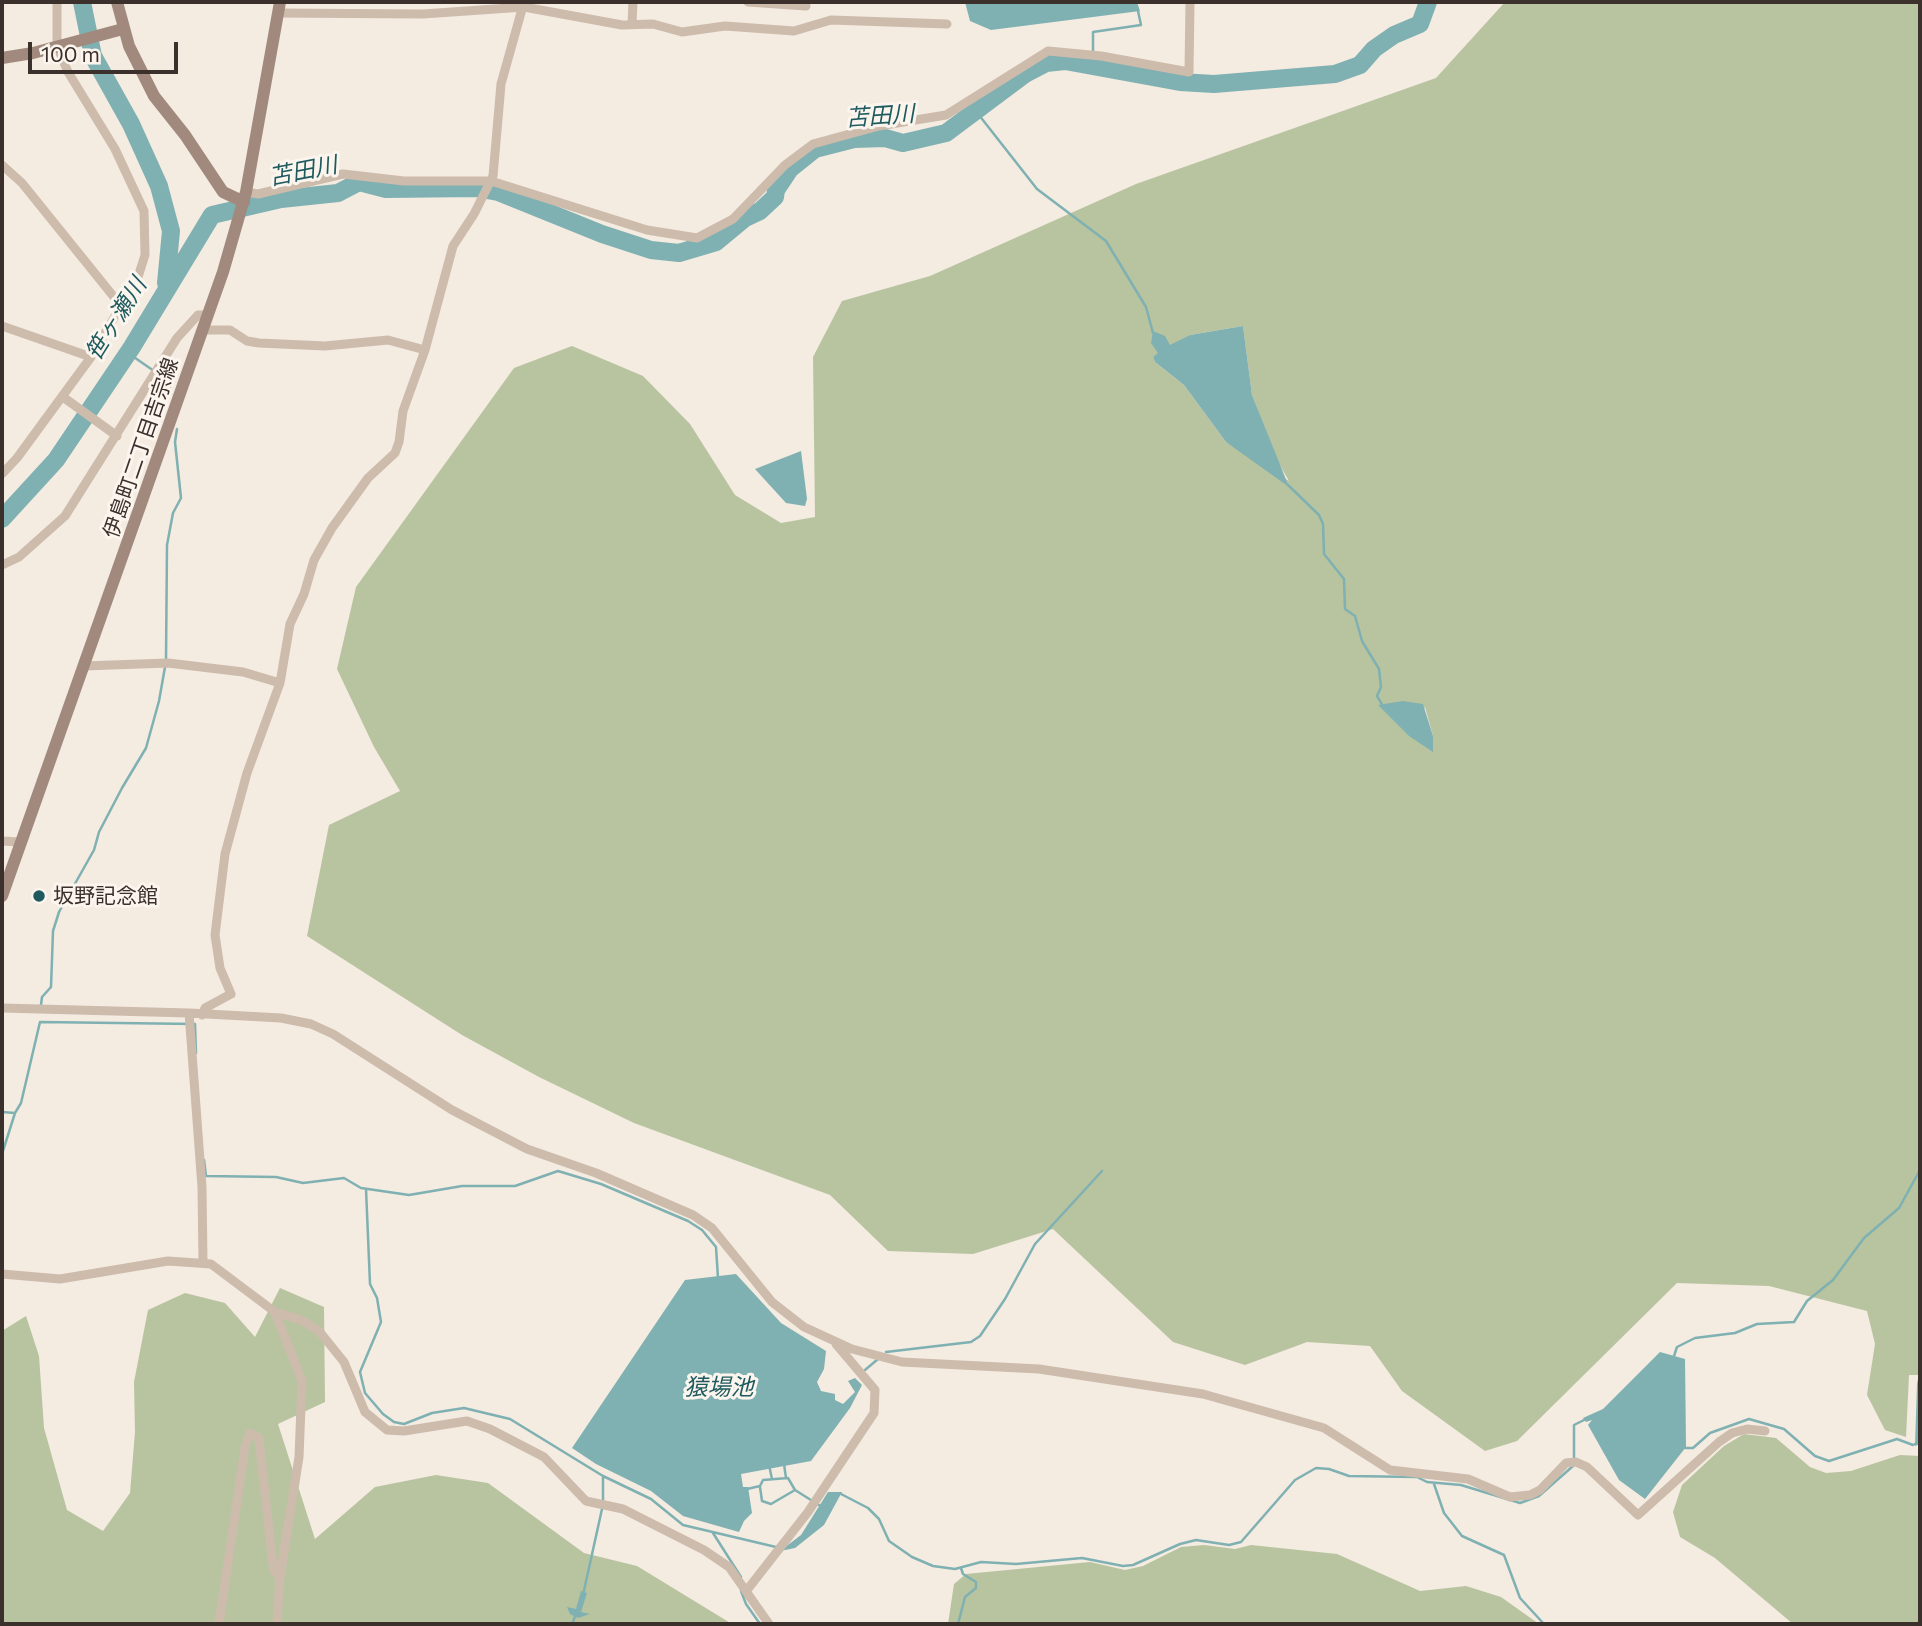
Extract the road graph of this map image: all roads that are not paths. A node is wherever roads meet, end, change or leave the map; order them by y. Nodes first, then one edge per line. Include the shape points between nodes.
1 (57, 2) edge
2 (117, 2) edge
3 (633, 2) edge
4 (748, 2) edge
5 (763, 2) edge
6 (1190, 2) edge
7 (524, 4) edge
8 (806, 6) dead end
9 (279, 7) edge
10 (632, 24) junction
11 (947, 24) dead end
12 (118, 30) junction
13 (59, 46) junction
14 (2, 58) edge
15 (2, 165) edge
16 (490, 182) junction
17 (245, 197) junction
18 (122, 307) junction
19 (208, 315) junction
20 (2, 326) edge
21 (202, 330) junction
22 (425, 350) junction
23 (91, 357) junction
24 (65, 398) junction
25 (117, 436) junction
26 (2, 474) edge
27 (2, 565) edge
28 (85, 666) junction
29 (281, 683) junction
30 (2, 841) edge
31 (20, 842) junction
32 (6, 873) edge
33 (2, 897) edge
34 (2, 1008) edge
35 (202, 1015) junction
36 (189, 1021) junction
37 (203, 1261) junction
38 (2, 1274) edge
39 (275, 1312) junction
40 (836, 1343) junction
41 (1765, 1431) dead end
42 (281, 1577) junction
43 (743, 1585) junction
44 (219, 1624) edge
45 (277, 1624) edge
46 (769, 1624) edge

1 - 13 street
2 - 12 street
3 - 10 street
4 - 5 street
5 - 8 street
6 - 16 street via 1189,72 1048,51 946,115 879,126 813,144 785,165 733,219 697,238 634,226
7 - 9 street via 423,14
7 - 10 street
7 - 16 street via 501,83
9 - 17 street, 伊島町二丁目吉宗線
10 - 11 street via 696,32 725,26 794,32 831,20
12 - 13 street
12 - 17 street via 154,96 223,192
13 - 14 street
13 - 18 street via 68,72 115,149 144,211 145,255
15 - 18 street via 22,183
16 - 17 street via 404,181 343,174
16 - 22 street via 453,246
17 - 19 street, 伊島町二丁目吉宗線
18 - 23 street
19 - 21 street, 伊島町二丁目吉宗線
19 - 25 street via 198,315 177,338
20 - 23 street
21 - 22 street via 230,330 259,343 325,346 388,340
21 - 28 street, 伊島町二丁目吉宗線
22 - 29 street via 394,453 368,478 314,560 290,624
23 - 24 street
24 - 25 street
24 - 26 street
25 - 27 street via 65,516 19,557
28 - 29 street via 166,663 243,672
28 - 31 street, 伊島町二丁目吉宗線
29 - 35 street via 247,773 225,854 215,935 220,968 231,994 205,1008
30 - 31 street
31 - 32 street, 伊島町二丁目吉宗線
32 - 33 street, 伊島町二丁目吉宗線
34 - 36 street
35 - 36 street
35 - 40 street via 281,1018 311,1024 452,1110 527,1149 693,1214 712,1228 785,1313
36 - 37 street
37 - 38 street via 169,1261 60,1279
37 - 39 street
39 - 42 street via 302,1381 299,1457
39 - 43 street via 319,1331 344,1362 365,1412 387,1430 467,1421 490,1429 544,1457 586,1501 623,1509 704,1550 729,1567
40 - 41 street via 902,1362 1039,1369 1203,1394 1324,1428 1391,1470 1468,1479 1510,1497 1522,1498 1540,1490 1572,1462 1587,1467 1638,1515 1718,1442 1746,1429
40 - 43 street via 875,1390 877,1407 815,1503
42 - 44 street via 274,1570 259,1438 250,1433
42 - 45 street
43 - 46 street

